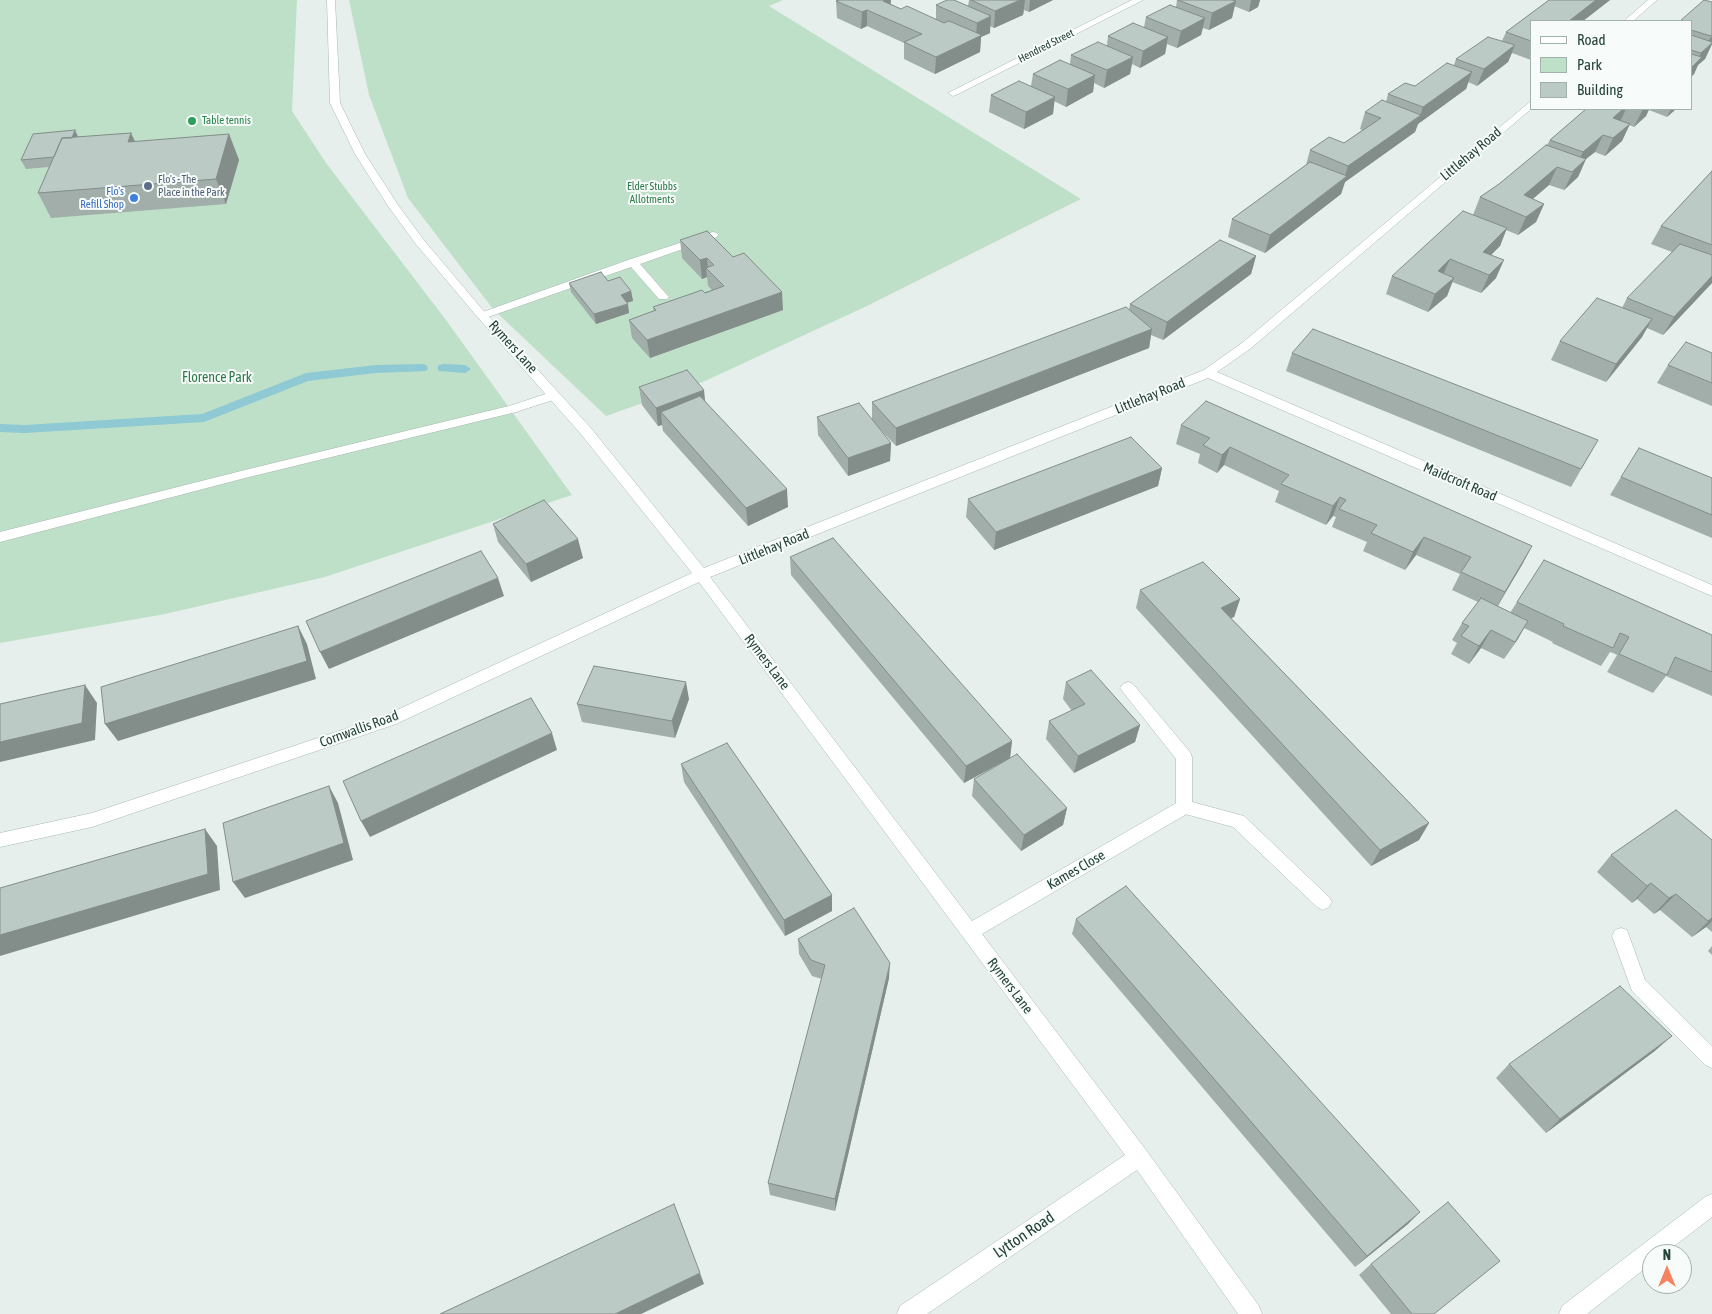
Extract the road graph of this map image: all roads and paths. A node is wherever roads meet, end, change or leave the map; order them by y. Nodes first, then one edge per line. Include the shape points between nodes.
1 (331, 0) edge
2 (1139, 0) edge
3 (1653, 0) edge
4 (1629, 20) edge
5 (953, 93) dead end
6 (1530, 105) edge
7 (713, 235) edge
8 (632, 262) junction
9 (663, 297) dead end
10 (484, 316) junction
11 (1208, 373) junction
12 (555, 395) junction
13 (0, 537) edge
14 (701, 574) junction
15 (1712, 591) edge
16 (1128, 688) dead end
17 (1184, 807) junction
18 (0, 840) edge
19 (1323, 902) dead end
20 (968, 932) junction
21 (1621, 936) dead end
22 (1712, 1059) edge
23 (1139, 1157) junction
24 (1712, 1204) edge
25 (908, 1314) edge
26 (1251, 1314) edge
27 (1570, 1314) edge

1 - 10 street, Rymers Lane via 336,103 360,154 420,242
2 - 5 street, Hendred Street
3 - 4 street
6 - 11 street, Littlehay Road via 1246,346
7 - 8 street
8 - 9 street
8 - 10 street
10 - 12 street, Rymers Lane
11 - 14 street, Littlehay Road via 770,550
11 - 15 street, Maidcroft Road
12 - 13 street via 512,409
12 - 14 street, Rymers Lane
14 - 18 street, Cornwallis Road via 390,720 92,820
14 - 20 street, Rymers Lane
16 - 17 street via 1184,757
17 - 19 street via 1238,821
17 - 20 street, Kames Close
20 - 23 street, Rymers Lane
21 - 22 street via 1638,986
23 - 25 street, Lytton Road
23 - 26 street, Rymers Lane
24 - 27 street

